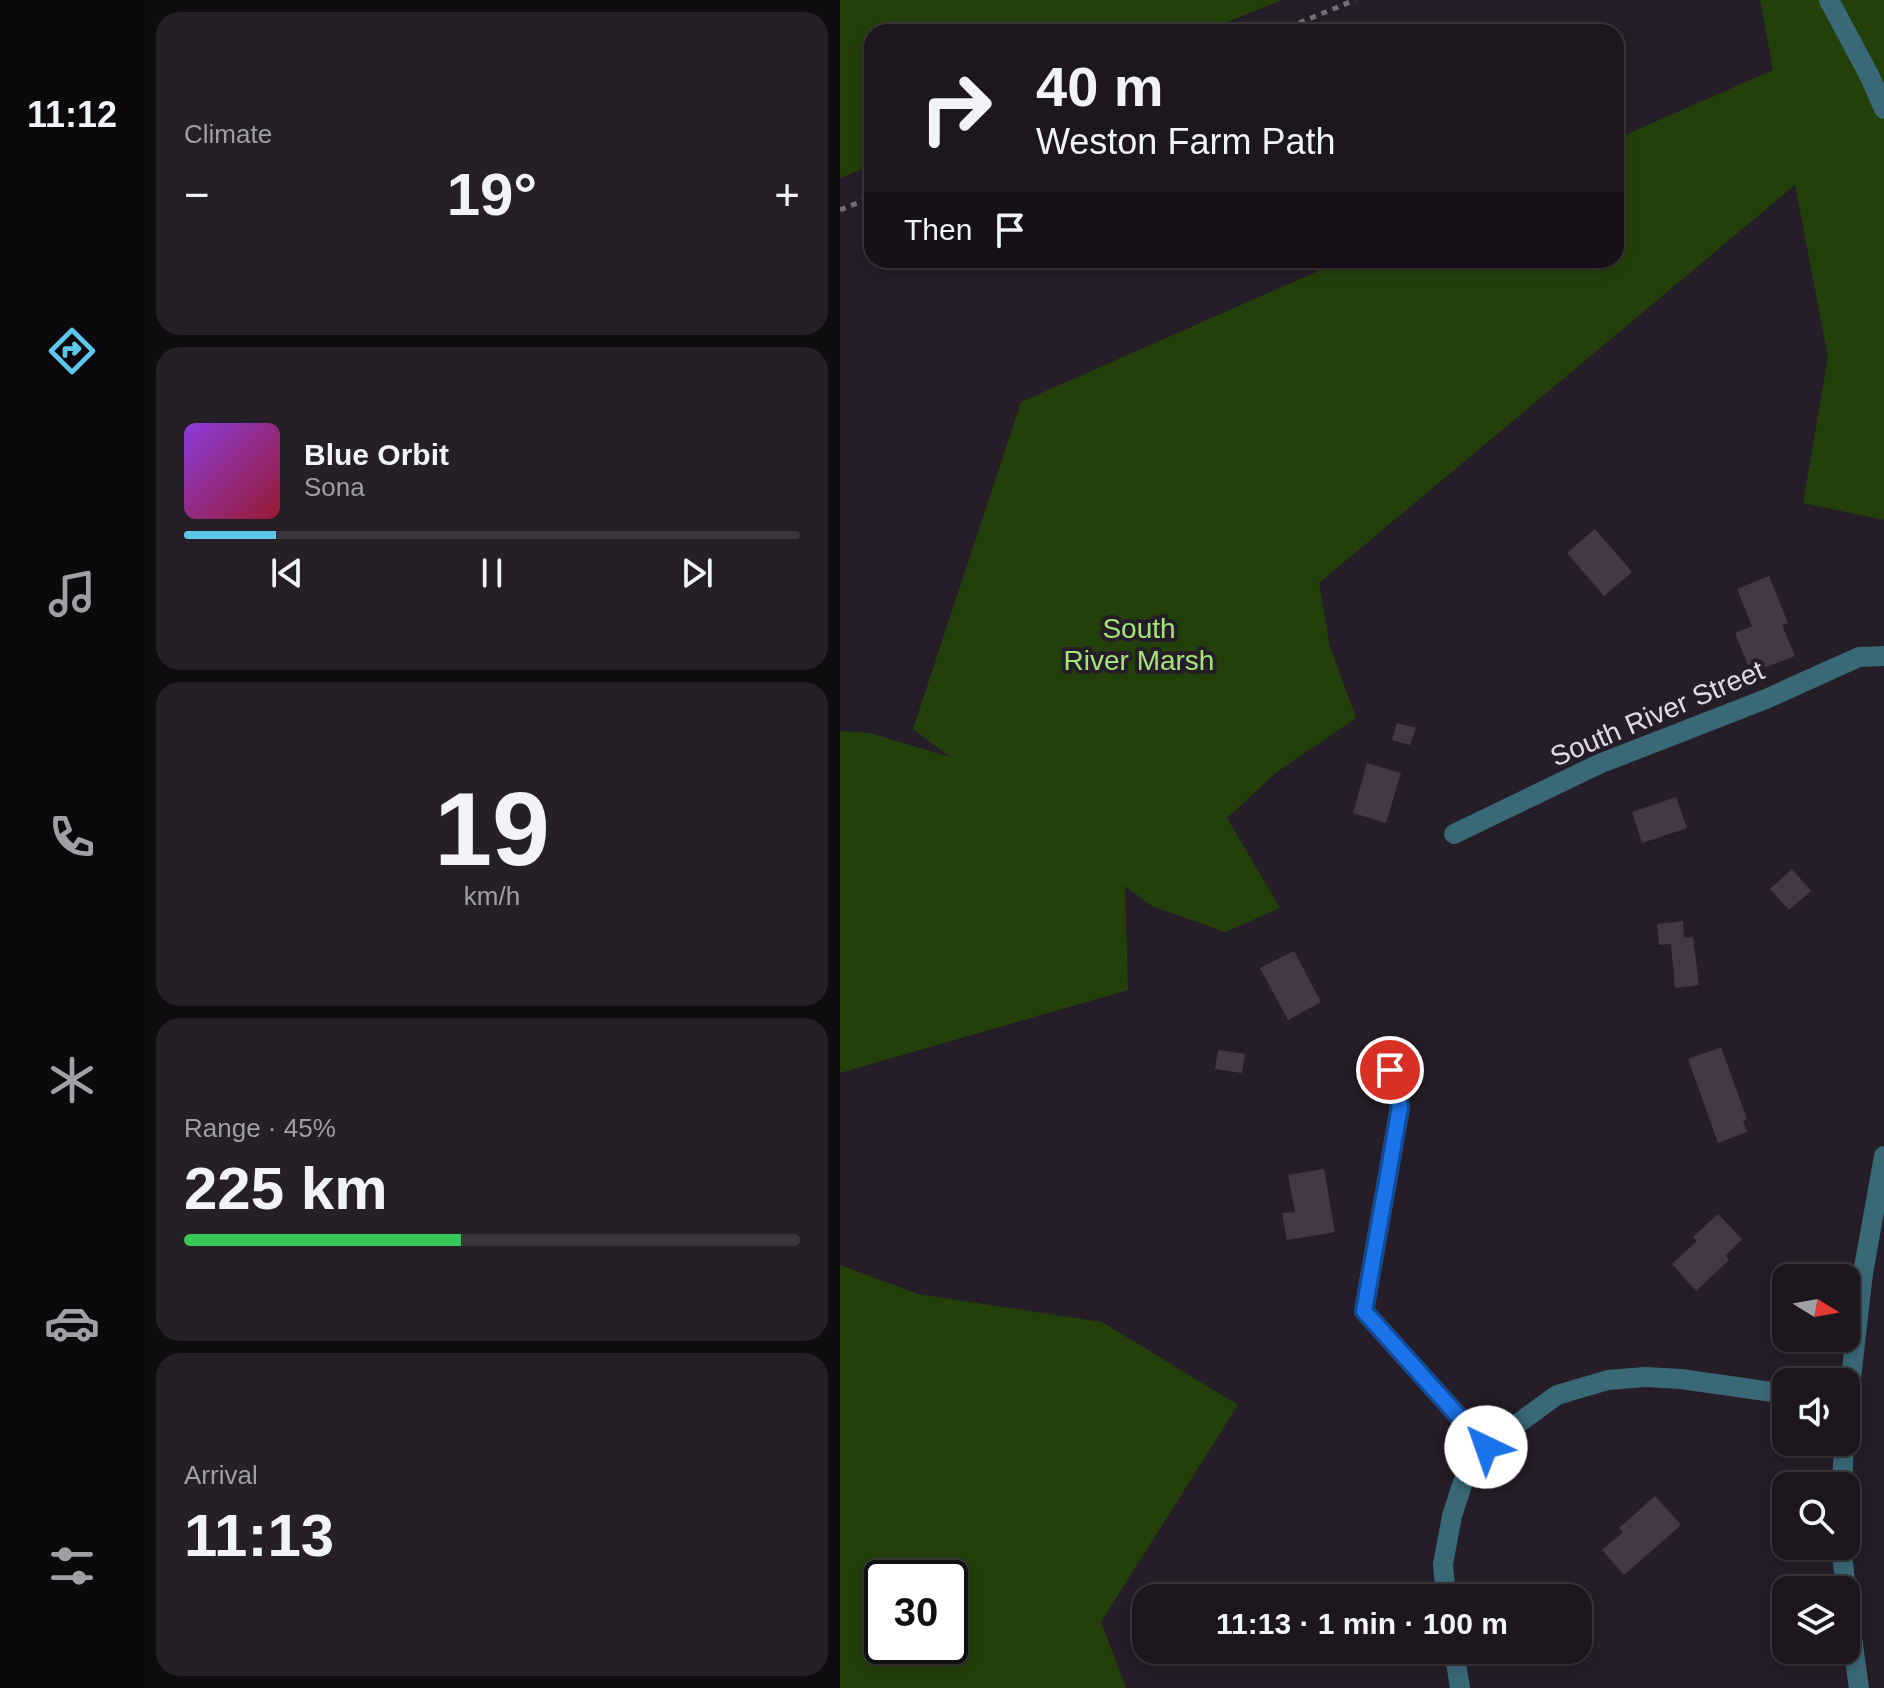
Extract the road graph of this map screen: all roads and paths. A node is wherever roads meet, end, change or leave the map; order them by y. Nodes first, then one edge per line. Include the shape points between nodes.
1 (1355, 0) edge
2 (1829, 0) edge
3 (1296, 24) edge
4 (1884, 109) edge
5 (864, 200) edge
6 (840, 210) edge
7 (1884, 656) edge
8 (1454, 834) dead end
9 (1390, 1070) dead end
10 (1884, 1156) edge
11 (1852, 1368) edge
12 (1772, 1392) edge
13 (1486, 1447) junction
14 (1445, 1584) edge
15 (1456, 1664) edge
16 (1856, 1664) edge
17 (1460, 1688) edge
18 (1859, 1688) edge

1 - 3 path
2 - 4 street
5 - 6 path
7 - 8 street, South River Street via 1859,657 1599,764
9 - 13 street via 1400,1107 1364,1311
10 - 11 street
12 - 13 street via 1681,1379 1608,1380 1557,1395
13 - 14 street via 1463,1482 1452,1516
15 - 17 street
16 - 18 street

